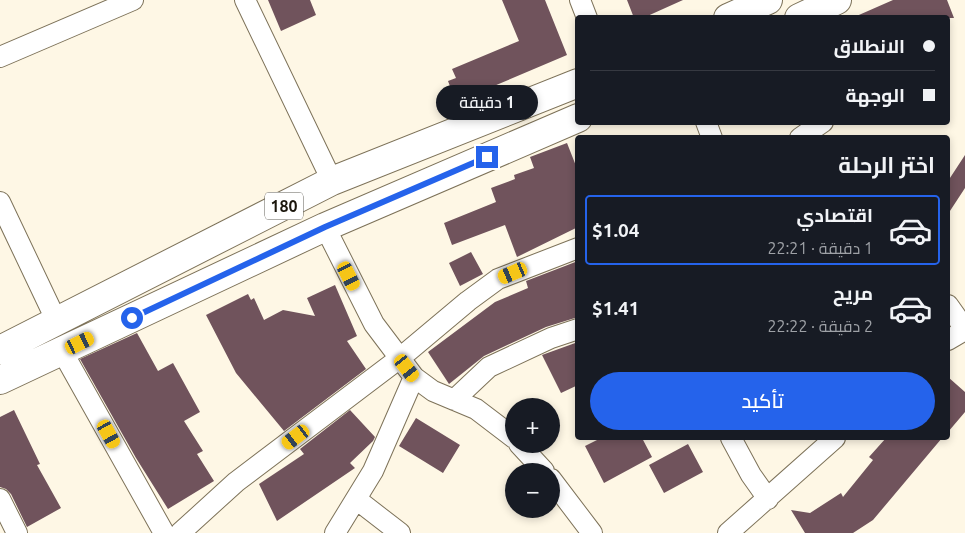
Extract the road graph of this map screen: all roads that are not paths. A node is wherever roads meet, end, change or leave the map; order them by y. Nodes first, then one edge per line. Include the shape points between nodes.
1 (133, 0) edge
2 (245, 0) edge
3 (580, 0) edge
4 (768, 0) edge
5 (837, 0) edge
6 (586, 15) edge
7 (735, 15) edge
8 (805, 15) edge
9 (0, 57) edge
10 (575, 84) edge
11 (575, 119) edge
12 (332, 181) junction
13 (0, 202) edge
14 (325, 227) junction
15 (575, 249) edge
16 (950, 308) edge
17 (57, 322) junction
18 (575, 330) edge
19 (965, 330) edge
20 (950, 339) edge
21 (0, 350) edge
22 (62, 352) junction
23 (400, 358) junction
24 (414, 377) junction
25 (0, 380) edge
26 (454, 400) junction
27 (505, 431) edge
28 (732, 440) edge
29 (833, 440) edge
30 (527, 453) edge
31 (537, 463) edge
32 (560, 491) edge
33 (0, 499) edge
34 (356, 499) junction
35 (768, 499) junction
36 (17, 533) edge
37 (164, 533) edge
38 (180, 533) edge
39 (335, 533) edge
40 (400, 533) edge
41 (592, 533) edge
42 (728, 533) edge

1 - 9 street
2 - 12 street
3 - 6 street
4 - 7 highway
5 - 8 highway
10 - 12 highway, 180
11 - 14 highway, 180
12 - 17 highway, 180
13 - 17 street
14 - 22 highway, 180
14 - 23 street via 374,324
15 - 23 street via 498,279
16 - 19 street
17 - 21 highway, 180
18 - 26 street via 489,367
19 - 20 street
22 - 25 highway, 180
22 - 37 street
23 - 24 street
23 - 38 street via 236,482
24 - 26 street via 433,391
24 - 34 street via 373,471
26 - 27 street via 476,409
28 - 35 street
29 - 35 street
30 - 31 street
32 - 41 street
33 - 36 street
34 - 39 street
34 - 40 street
35 - 42 street

